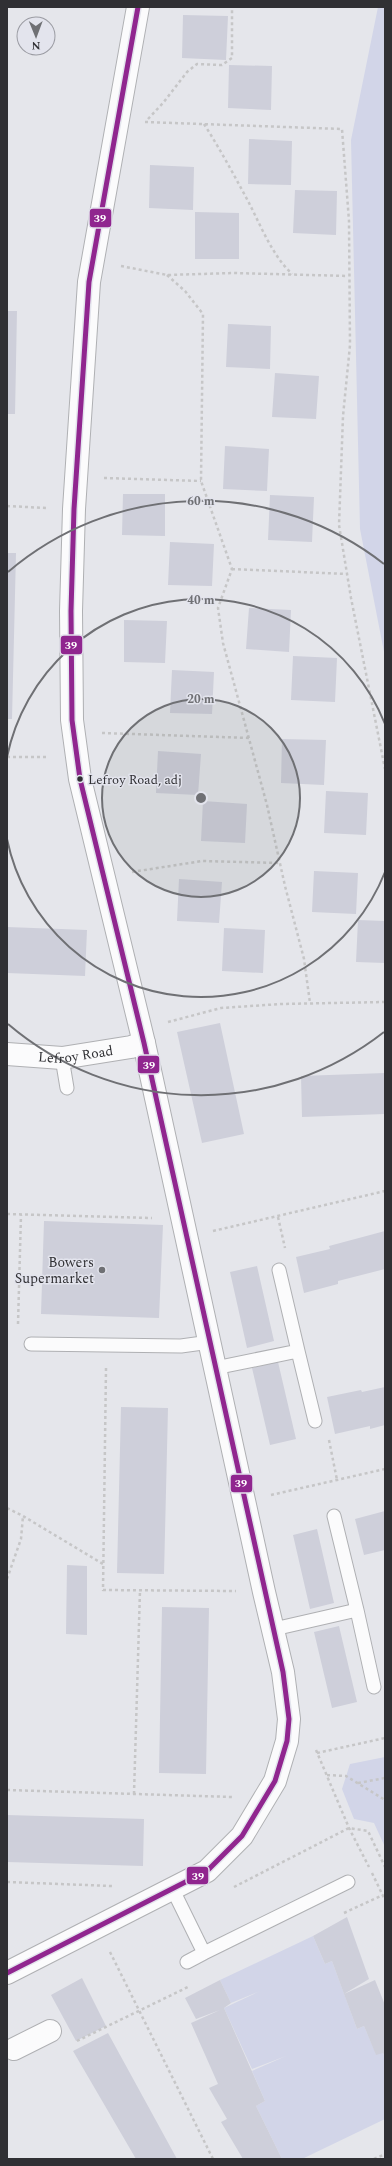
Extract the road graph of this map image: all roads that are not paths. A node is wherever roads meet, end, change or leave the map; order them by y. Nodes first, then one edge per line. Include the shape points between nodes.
1 (138, 7) edge
2 (142, 1036) junction
3 (7, 1054) edge
4 (62, 1058) junction
5 (67, 1088) dead end
6 (279, 1270) dead end
7 (210, 1342) junction
8 (31, 1344) road end
9 (298, 1350) junction
10 (215, 1368) junction
11 (315, 1421) road end
12 (334, 1516) dead end
13 (357, 1610) junction
14 (274, 1629) junction
15 (374, 1687) dead end
16 (348, 1882) dead end
17 (172, 1888) junction
18 (204, 1953) junction
19 (187, 1962) dead end
20 (7, 1973) edge
21 (50, 2031) dead end
22 (9, 2045) edge

1 - 2 street via 89,282 74,509 71,611 73,735 76,757
2 - 4 street, Lefroy Road via 131,1047
2 - 7 street
3 - 4 street, Lefroy Road
4 - 5 lane
6 - 9 lane
7 - 8 lane via 181,1346
7 - 10 street
9 - 10 lane
9 - 11 lane
10 - 14 street
12 - 13 lane
13 - 14 lane
13 - 15 lane
14 - 17 street via 289,1719 287,1741 275,1781 242,1836 207,1870
16 - 18 lane
17 - 18 lane
17 - 20 street
18 - 19 lane
21 - 22 street

